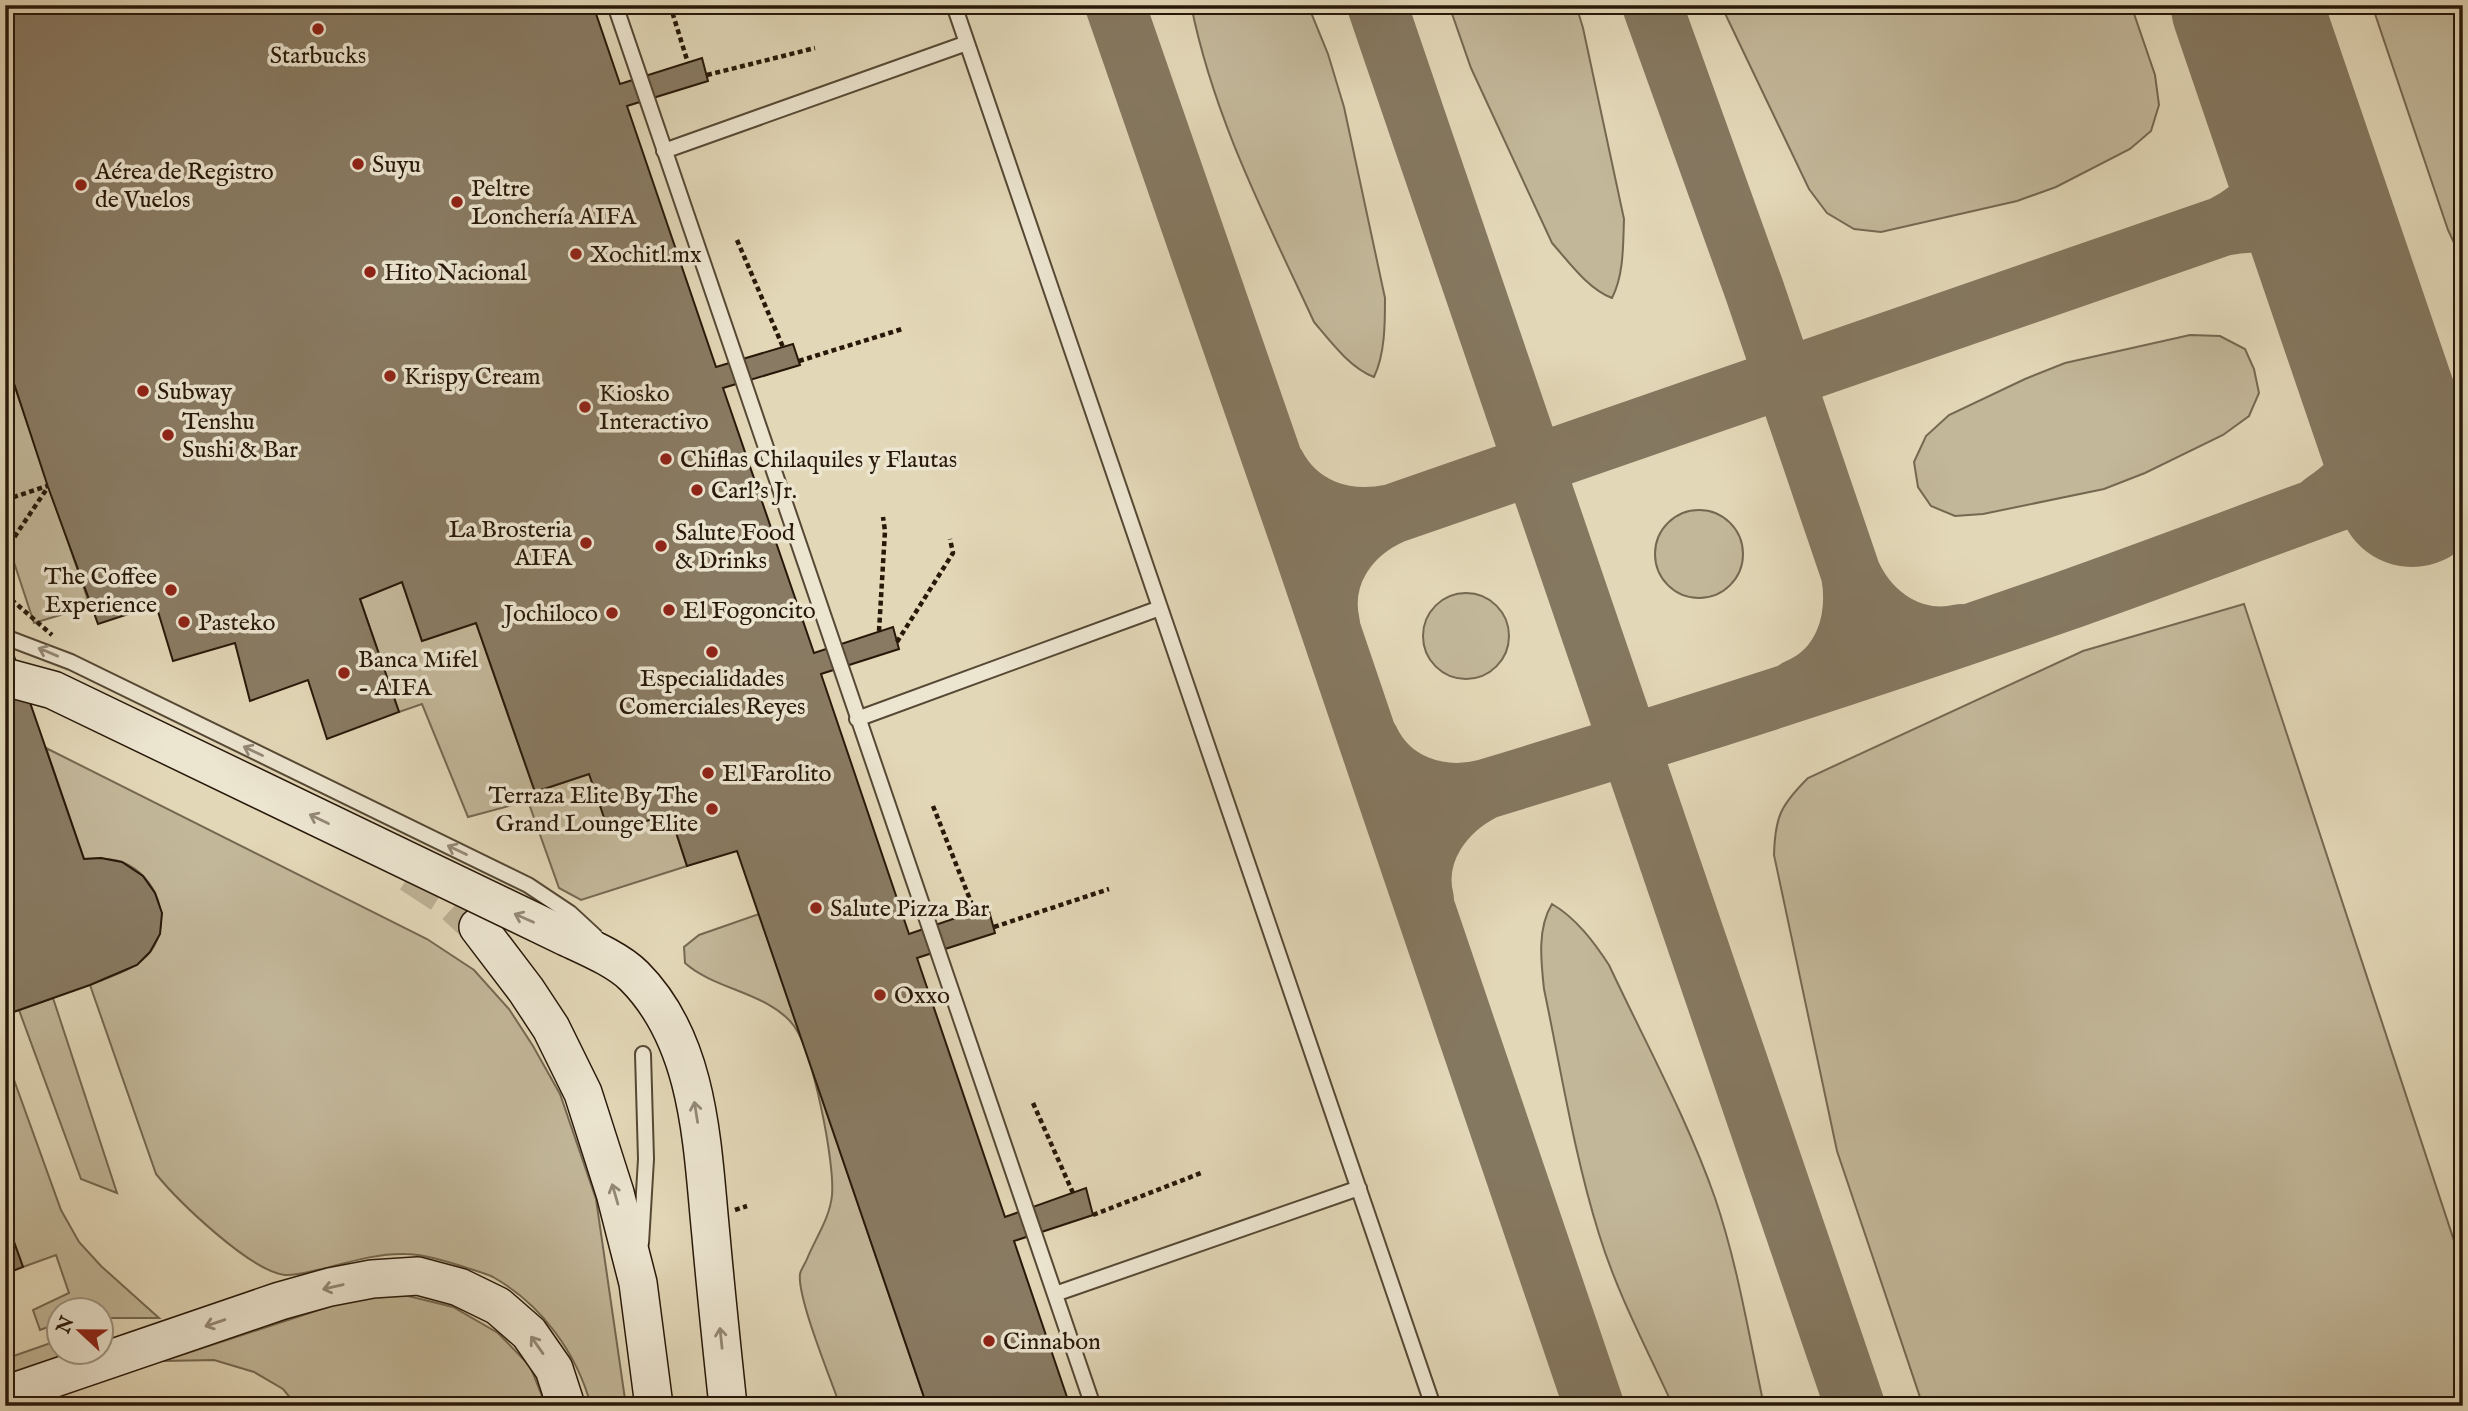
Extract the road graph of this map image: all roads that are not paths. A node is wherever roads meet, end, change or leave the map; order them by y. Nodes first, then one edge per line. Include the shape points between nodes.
1 (615, 5) edge
2 (954, 5) edge
3 (967, 43) junction
4 (664, 151) junction
5 (1160, 608) junction
6 (5, 637) edge
7 (5, 677) edge
8 (857, 719) junction
9 (478, 927) tunnel mouth
10 (631, 973) junction
11 (643, 1054) dead end
12 (1359, 1188) junction
13 (638, 1283) junction
14 (1055, 1294) junction
15 (5, 1395) edge
16 (566, 1406) edge
17 (654, 1406) edge
18 (728, 1406) edge
19 (1093, 1406) edge
20 (1433, 1406) edge

1 - 4 lane
2 - 3 lane
3 - 4 lane
3 - 5 lane
4 - 8 lane
5 - 8 lane
5 - 12 lane
10 -> 6 lane, bridge via 570,913 528,885 71,662
10 -> 7 main road, bridge via 564,936 53,690
8 - 14 lane
13 -> 9 main road via 583,1093 551,1028
18 -> 10 main road, bridge via 696,1106 668,1022
11 - 13 lane via 646,1159
12 - 14 lane
12 - 20 lane
13 - 17 main road
14 - 19 lane
16 -> 15 main road via 554,1369 529,1333 498,1306 459,1287 418,1276 372,1279 280,1301

